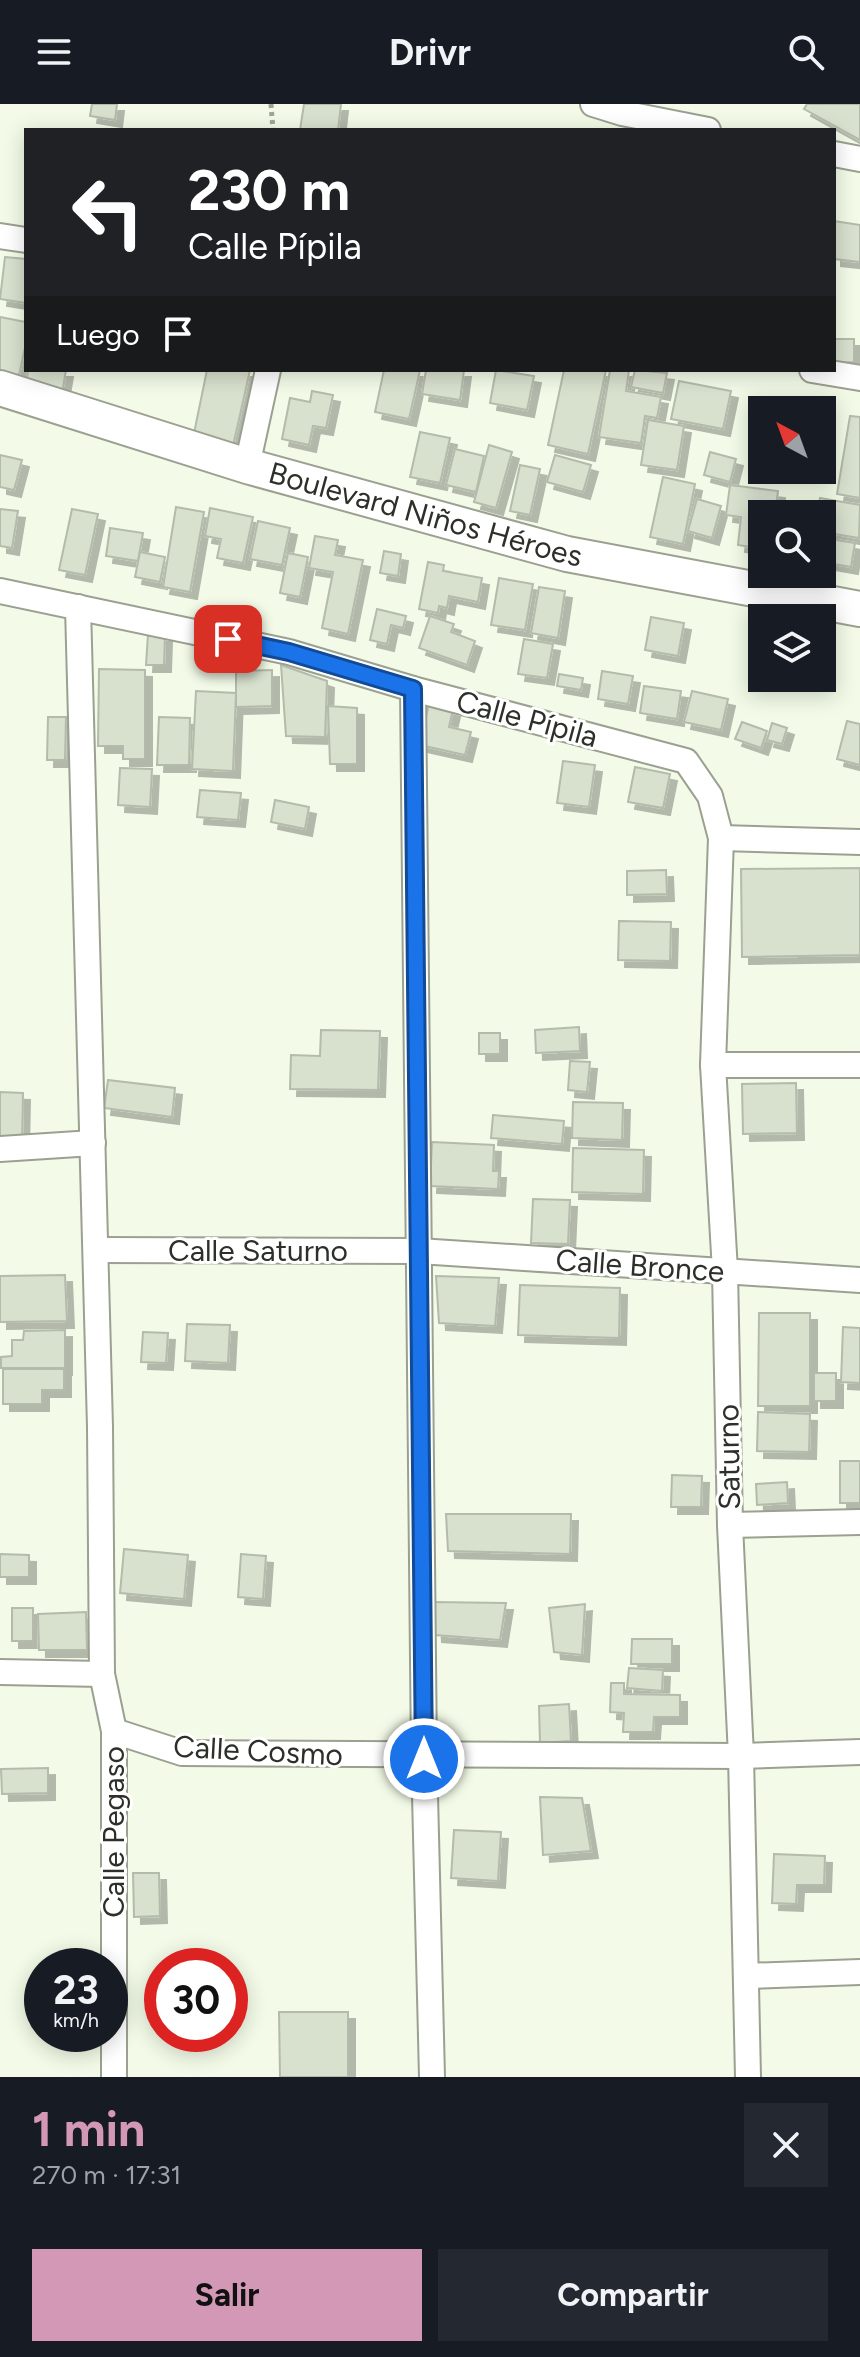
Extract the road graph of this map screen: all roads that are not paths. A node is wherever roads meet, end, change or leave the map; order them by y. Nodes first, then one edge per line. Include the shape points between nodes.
1 (593, 104) edge
2 (623, 109) edge
3 (700, 128) edge
4 (836, 154) edge
5 (860, 159) edge
6 (0, 236) edge
7 (24, 240) edge
8 (268, 372) edge
9 (824, 372) edge
10 (860, 378) edge
11 (0, 388) edge
12 (247, 466) junction
13 (0, 591) edge
14 (78, 607) junction
15 (860, 609) edge
16 (413, 689) junction
17 (710, 796) joint
18 (721, 838) junction
19 (860, 842) edge
20 (713, 1065) junction
21 (860, 1065) edge
22 (93, 1143) junction
23 (0, 1149) edge
24 (96, 1250) junction
25 (419, 1251) junction
26 (725, 1271) junction
27 (860, 1280) edge
28 (860, 1522) edge
29 (730, 1525) junction
30 (0, 1672) edge
31 (102, 1674) junction
32 (114, 1731) junction
33 (860, 1752) edge
34 (424, 1755) junction
35 (741, 1756) junction
36 (860, 1972) edge
37 (746, 1976) junction
38 (114, 2077) edge
39 (432, 2077) edge
40 (748, 2077) edge

1 - 2 street
2 - 3 street
4 - 5 street
6 - 7 street
8 - 12 street
9 - 10 street
11 - 12 street, Boulevard Niños Héroes
12 - 15 street, Boulevard Niños Héroes via 567,554
13 - 14 street, Calle Pípila
14 - 16 street, Calle Pípila via 289,652
14 - 22 street, Calle Pegaso
16 - 17 street, Calle Pípila via 686,761
16 - 25 street
17 - 18 street, Saturno
18 - 19 street
18 - 20 street, Saturno
20 - 21 street
20 - 26 street, Saturno
22 - 23 street
22 - 24 street, Calle Pegaso
24 - 25 street, Calle Saturno
24 - 31 street, Calle Pegaso
25 - 26 street, Calle Bronce
25 - 34 street
26 - 27 street, Calle Bronce
26 - 29 street, Saturno
28 - 29 street
29 - 35 street, Saturno
30 - 31 street
31 - 32 street, Calle Pegaso
32 - 34 street, Calle Cosmo via 182,1753
32 - 38 street, Calle Pegaso
33 - 35 street, Calle Cosmo
34 - 35 street, Calle Cosmo
34 - 39 street
35 - 37 street, Saturno
36 - 37 street
37 - 40 street, Saturno

